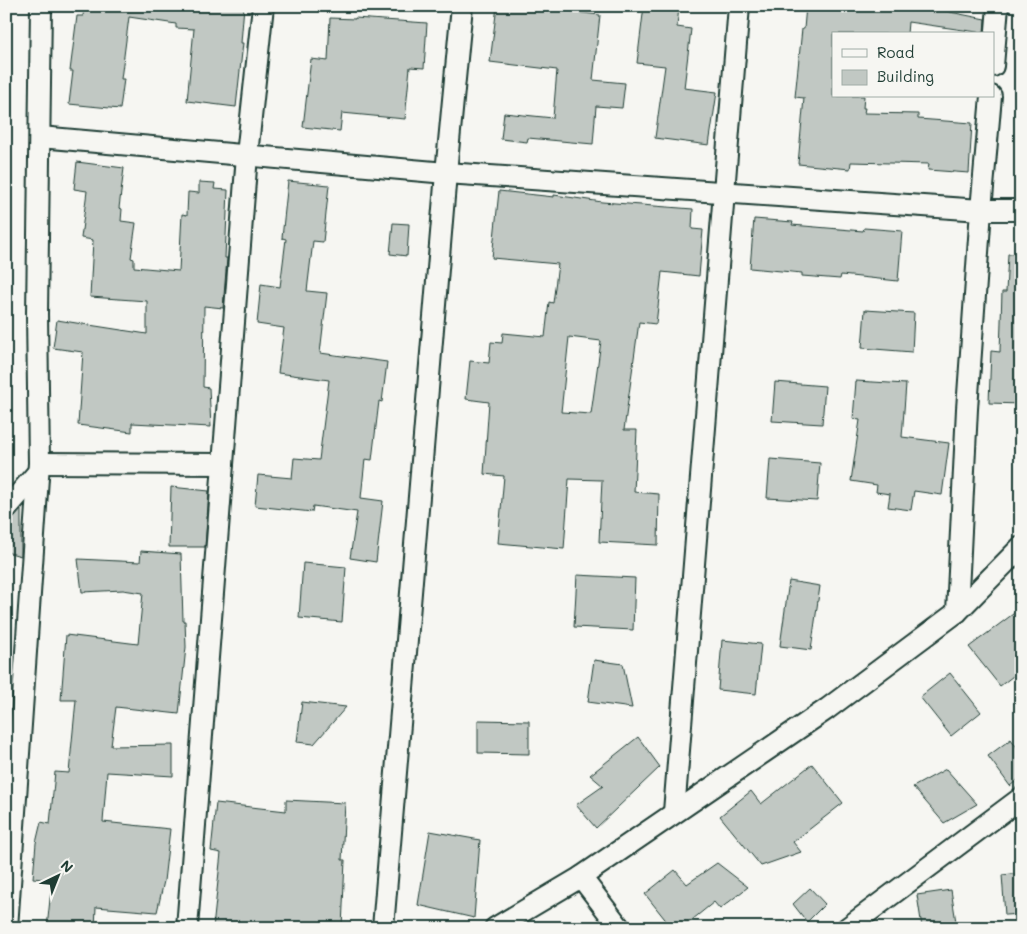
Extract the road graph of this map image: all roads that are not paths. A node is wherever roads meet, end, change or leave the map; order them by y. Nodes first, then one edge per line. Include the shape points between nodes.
1 (41, 6) edge
2 (263, 6) edge
3 (462, 6) edge
4 (739, 6) edge
5 (998, 6) edge
6 (994, 54) edge
7 (991, 98) edge
8 (40, 136) junction
9 (247, 155) junction
10 (446, 173) junction
11 (724, 191) junction
12 (980, 210) junction
13 (1021, 210) edge
14 (223, 464) junction
15 (39, 468) junction
16 (6, 509) edge
17 (1021, 547) edge
18 (957, 612) junction
19 (1021, 798) edge
20 (674, 812) junction
21 (581, 877) junction
22 (7, 928) edge
23 (187, 928) edge
24 (383, 928) edge
25 (495, 928) edge
26 (620, 928) edge
27 (847, 928) edge

1 - 8 street
2 - 9 street
3 - 10 street
4 - 11 street
5 - 6 street
7 - 12 street
8 - 9 street
8 - 15 street
9 - 10 street
9 - 14 street
10 - 11 street
10 - 24 street
11 - 12 street
11 - 20 street
12 - 13 street
12 - 18 street
14 - 15 street
14 - 23 street
15 - 16 street
15 - 22 street
17 - 18 street
18 - 20 street via 827,709
19 - 27 street
20 - 21 street
21 - 25 street
21 - 26 street

